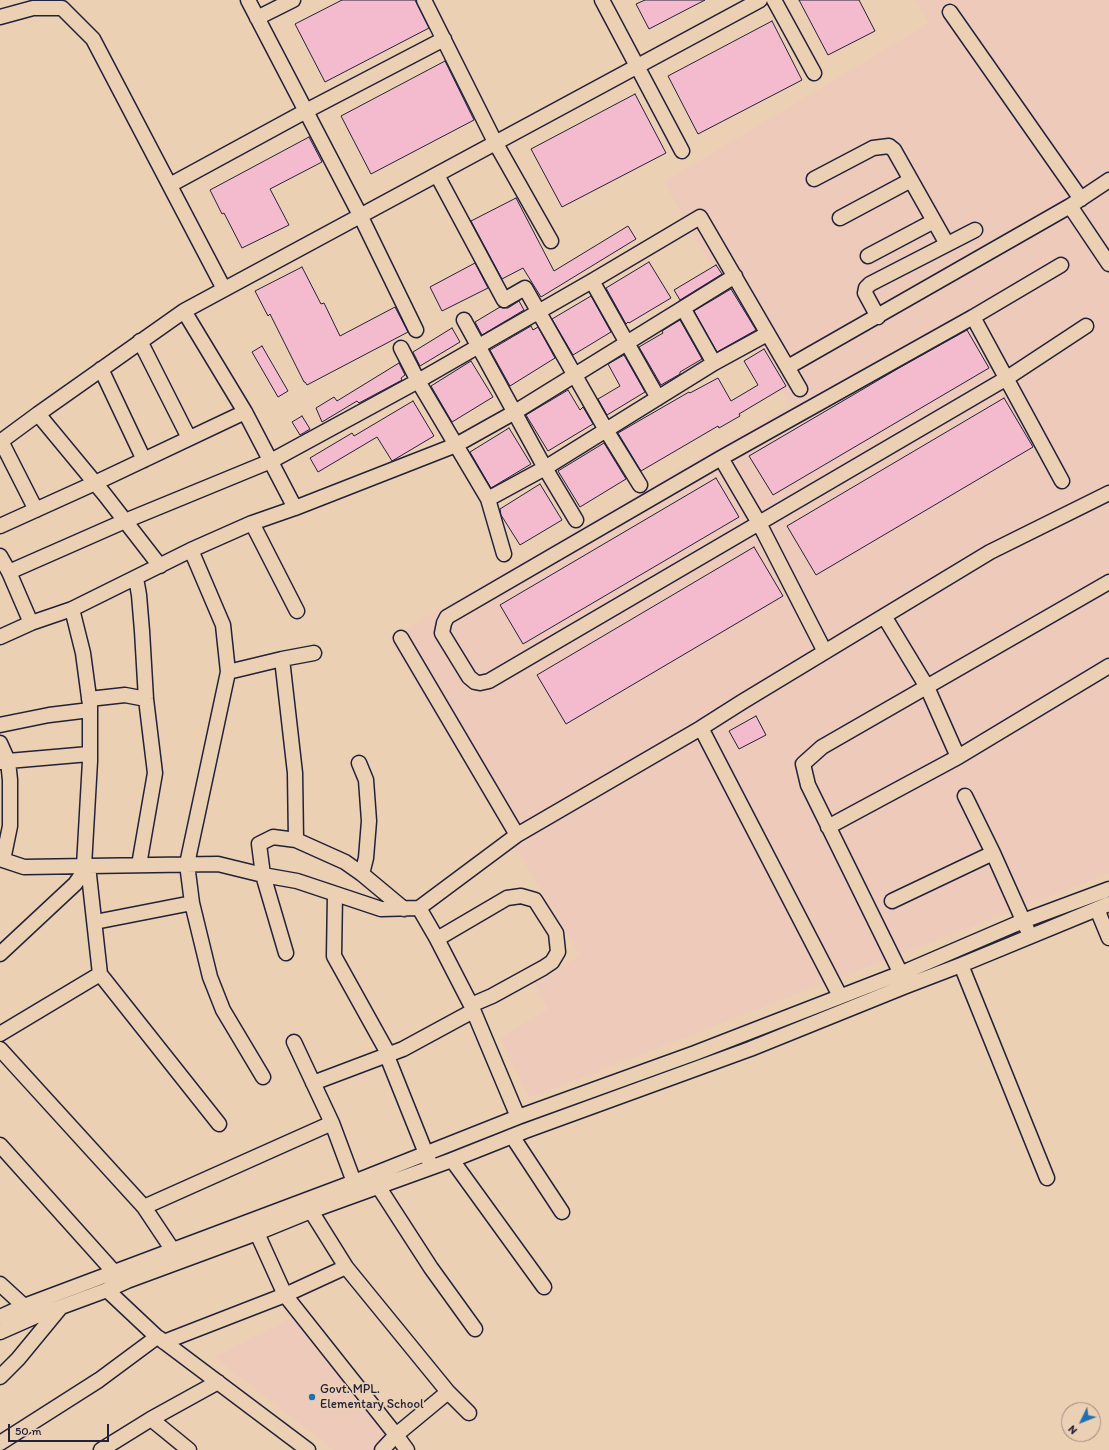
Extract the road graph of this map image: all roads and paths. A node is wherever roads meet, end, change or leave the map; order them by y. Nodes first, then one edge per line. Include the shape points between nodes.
1 (248, 0) edge
2 (293, 0) edge
3 (424, 0) edge
4 (602, 0) edge
5 (760, 0) edge
6 (774, 0) edge
7 (950, 12) dead end
8 (0, 17) edge
9 (257, 18) junction
10 (444, 39) junction
11 (637, 67) junction
12 (814, 74) dead end
13 (306, 111) junction
14 (495, 142) junction
15 (682, 151) dead end
16 (437, 175) junction
17 (814, 179) dead end
18 (911, 180) junction
19 (1109, 180) edge
20 (170, 185) junction
21 (1076, 203) junction
22 (360, 215) junction
23 (840, 218) dead end
24 (934, 221) junction
25 (975, 230) dead end
26 (551, 241) dead end
27 (947, 244) junction
28 (868, 256) dead end
29 (1109, 264) edge
30 (1061, 265) dead end
31 (735, 276) junction
32 (592, 281) junction
33 (224, 289) junction
34 (683, 308) junction
35 (184, 311) junction
36 (538, 312) junction
37 (878, 317) junction
38 (973, 317) junction
39 (464, 320) dead end
40 (1086, 326) dead end
41 (416, 330) dead end
42 (767, 334) junction
43 (140, 342) junction
44 (626, 342) junction
45 (478, 346) junction
46 (401, 348) dead end
47 (714, 363) junction
48 (788, 367) junction
49 (101, 369) junction
50 (574, 374) junction
51 (1007, 378) junction
52 (418, 381) junction
53 (800, 389) dead end
54 (658, 398) junction
55 (245, 412) junction
56 (514, 412) junction
57 (38, 414) junction
58 (606, 430) junction
59 (189, 438) junction
60 (0, 442) edge
61 (456, 445) junction
62 (721, 458) junction
63 (144, 460) junction
64 (271, 461) junction
65 (545, 468) junction
66 (1062, 481) dead end
67 (95, 483) junction
68 (640, 485) dead end
69 (1109, 493) edge
70 (488, 499) junction
71 (295, 508) junction
72 (36, 510) junction
73 (576, 520) dead end
74 (125, 521) junction
75 (252, 523) junction
76 (759, 523) junction
77 (0, 526) edge
78 (191, 550) junction
79 (504, 554) dead end
80 (0, 556) edge
81 (160, 566) junction
82 (6, 575) edge
83 (136, 578) junction
84 (1109, 582) edge
85 (72, 609) junction
86 (297, 611) dead end
87 (884, 616) junction
88 (31, 623) junction
89 (0, 637) edge
90 (401, 638) dead end
91 (825, 652) junction
92 (314, 653) dead end
93 (282, 659) junction
94 (1109, 666) edge
95 (228, 672) junction
96 (927, 687) junction
97 (146, 699) junction
98 (90, 704) junction
99 (0, 724) edge
100 (701, 728) junction
101 (0, 743) edge
102 (89, 754) junction
103 (958, 757) junction
104 (4, 762) edge
105 (359, 763) dead end
106 (965, 796) dead end
107 (828, 826) junction
108 (517, 835) junction
109 (296, 840) junction
110 (993, 853) junction
111 (2, 859) edge
112 (187, 864) junction
113 (139, 865) junction
114 (86, 866) junction
115 (362, 874) junction
116 (263, 875) junction
117 (1109, 889) edge
118 (335, 894) junction
119 (892, 901) dead end
120 (192, 903) junction
121 (1103, 906) edge
122 (404, 908) junction
123 (420, 908) junction
124 (1023, 921) junction
125 (95, 922) junction
126 (1030, 937) junction
127 (1109, 938) edge
128 (437, 939) junction
129 (286, 953) dead end
130 (0, 954) edge
131 (961, 965) junction
132 (100, 974) junction
133 (904, 979) junction
134 (840, 996) junction
135 (472, 1008) junction
136 (0, 1034) edge
137 (294, 1042) dead end
138 (0, 1049) edge
139 (387, 1056) junction
140 (263, 1077) dead end
141 (313, 1083) junction
142 (518, 1117) junction
143 (332, 1122) junction
144 (218, 1124) dead end
145 (512, 1136) junction
146 (0, 1145) edge
147 (427, 1153) junction
148 (452, 1160) junction
149 (431, 1167) junction
150 (1047, 1178) dead end
151 (354, 1182) junction
152 (378, 1186) junction
153 (144, 1207) junction
154 (311, 1211) junction
155 (562, 1212) dead end
156 (257, 1233) junction
157 (172, 1250) junction
158 (346, 1267) junction
159 (114, 1272) junction
160 (0, 1284) edge
161 (544, 1287) dead end
162 (108, 1290) junction
163 (285, 1295) junction
164 (60, 1308) junction
165 (27, 1312) junction
166 (0, 1317) edge
167 (475, 1329) dead end
168 (0, 1332) edge
169 (160, 1339) junction
170 (0, 1377) edge
171 (218, 1382) junction
172 (448, 1392) junction
173 (469, 1412) dead end
174 (151, 1418) junction
175 (396, 1435) junction
176 (0, 1444) edge
177 (5, 1450) edge
178 (101, 1450) edge
179 (189, 1450) edge
180 (308, 1450) edge
181 (382, 1450) edge
182 (407, 1450) edge

1 - 9 street
2 - 9 street
3 - 10 street
4 - 11 street
5 - 11 street
6 - 12 street
7 - 21 street
8 - 20 street via 33,8 62,8 93,39
9 - 13 street
10 - 13 street
10 - 14 street
11 - 14 street
11 - 15 street
13 - 20 street
13 - 22 street
14 - 16 street
14 - 26 street
16 - 22 street
16 - 36 street via 504,300 525,288
17 - 18 street via 873,148 889,146 894,150
18 - 23 street
18 - 24 street
19 - 21 street
20 - 33 street
21 - 29 street
21 - 37 street
22 - 33 street
22 - 41 street
24 - 27 street
24 - 28 street
25 - 27 street
27 - 37 street via 866,288 865,293
30 - 38 street
31 - 32 street via 700,217
31 - 34 street
31 - 42 street
32 - 36 street
32 - 44 street
33 - 35 street
34 - 44 street
34 - 47 street
35 - 43 street
35 - 55 street
36 - 45 street
36 - 50 street
37 - 48 street
38 - 51 street
38 - 62 street
39 - 45 street
40 - 51 street
42 - 47 street
42 - 48 street
43 - 49 street
43 - 59 street
44 - 50 street
44 - 54 street
45 - 52 street
45 - 56 street
46 - 52 street
47 - 54 street
48 - 53 street
49 - 57 street
49 - 63 street
50 - 56 street
50 - 58 street
51 - 66 street
51 - 76 street
52 - 61 street
52 - 64 street
54 - 58 street
55 - 59 street
55 - 64 street
56 - 61 street
56 - 65 street
57 - 60 street
57 - 67 street
58 - 65 street
58 - 68 street
59 - 63 street
60 - 72 street
61 - 70 street
61 - 71 street
62 - 76 street
62 - 76 street via 447,617 442,633 469,677 480,683 489,681
63 - 67 street
64 - 71 street
64 - 74 street
65 - 70 street
65 - 73 street
67 - 72 street
67 - 74 street
69 - 87 street via 990,552
70 - 79 street
71 - 75 street
72 - 77 street
74 - 81 street
74 - 82 street
75 - 78 street
75 - 86 street
76 - 91 street
78 - 81 street
78 - 95 street via 223,625
80 - 82 street
81 - 83 street
82 - 88 street
83 - 85 street
83 - 97 street
84 - 96 street
85 - 88 street
85 - 98 street via 83,653
87 - 91 street
87 - 96 street
88 - 89 street
90 - 108 street
91 - 100 street
92 - 93 street
93 - 95 street
93 - 109 street via 295,773
94 - 103 street
95 - 112 street
96 - 103 street
96 - 107 street via 822,747 803,764 808,785
97 - 98 street via 125,695
97 - 113 street via 155,773
98 - 99 street
98 - 102 street
100 - 108 street
100 - 134 street
101 - 104 street
102 - 104 street
102 - 114 street
103 - 107 street
104 - 111 street via 10,780 10,826
105 - 115 street via 366,780 369,821
106 - 110 street
107 - 133 street
108 - 123 street
109 - 115 street via 345,862
109 - 116 street via 273,837 259,844
110 - 119 street
110 - 124 street
111 - 114 street via 24,867
112 - 113 street
112 - 116 street via 218,864
112 - 120 street
113 - 114 street
114 - 125 street
114 - 130 street via 75,884
115 - 122 street
116 - 118 street via 297,881
116 - 129 street
117 - 124 street
118 - 122 street via 381,909
118 - 139 street via 334,956 389,1054
120 - 125 street
120 - 140 street via 210,977 223,1010
121 - 126 street
121 - 127 street
122 - 123 street
123 - 128 street
124 - 126 street
124 - 133 street
125 - 132 street
126 - 131 street
128 - 135 street
128 - 135 street via 507,898 521,896 535,900 556,933 558,952 552,962
131 - 133 street
131 - 150 street
132 - 136 street
132 - 144 street
133 - 134 street
133 - 145 street via 750,1049
134 - 142 street via 695,1053
135 - 139 street
135 - 142 street
137 - 141 street
138 - 153 street
139 - 141 street
139 - 147 street
141 - 143 street
142 - 147 street
143 - 151 street
143 - 153 street
145 - 148 street
145 - 155 street
146 - 159 street
147 - 149 street
147 - 151 street
148 - 149 street
148 - 161 street
149 - 152 street
151 - 157 street
152 - 154 street
152 - 167 street via 431,1268
153 - 157 street
154 - 156 street
154 - 158 street
156 - 162 street
156 - 163 street
157 - 159 street
158 - 163 street
158 - 172 street
159 - 165 street
160 - 165 street
162 - 164 street
162 - 169 street
163 - 169 street
163 - 175 street
164 - 165 street
164 - 170 street
165 - 166 street
165 - 168 street
169 - 171 street
169 - 176 street
171 - 174 street
171 - 180 street
172 - 173 street
172 - 175 street
174 - 178 street
174 - 179 street
175 - 181 street
175 - 182 street
176 - 177 street

